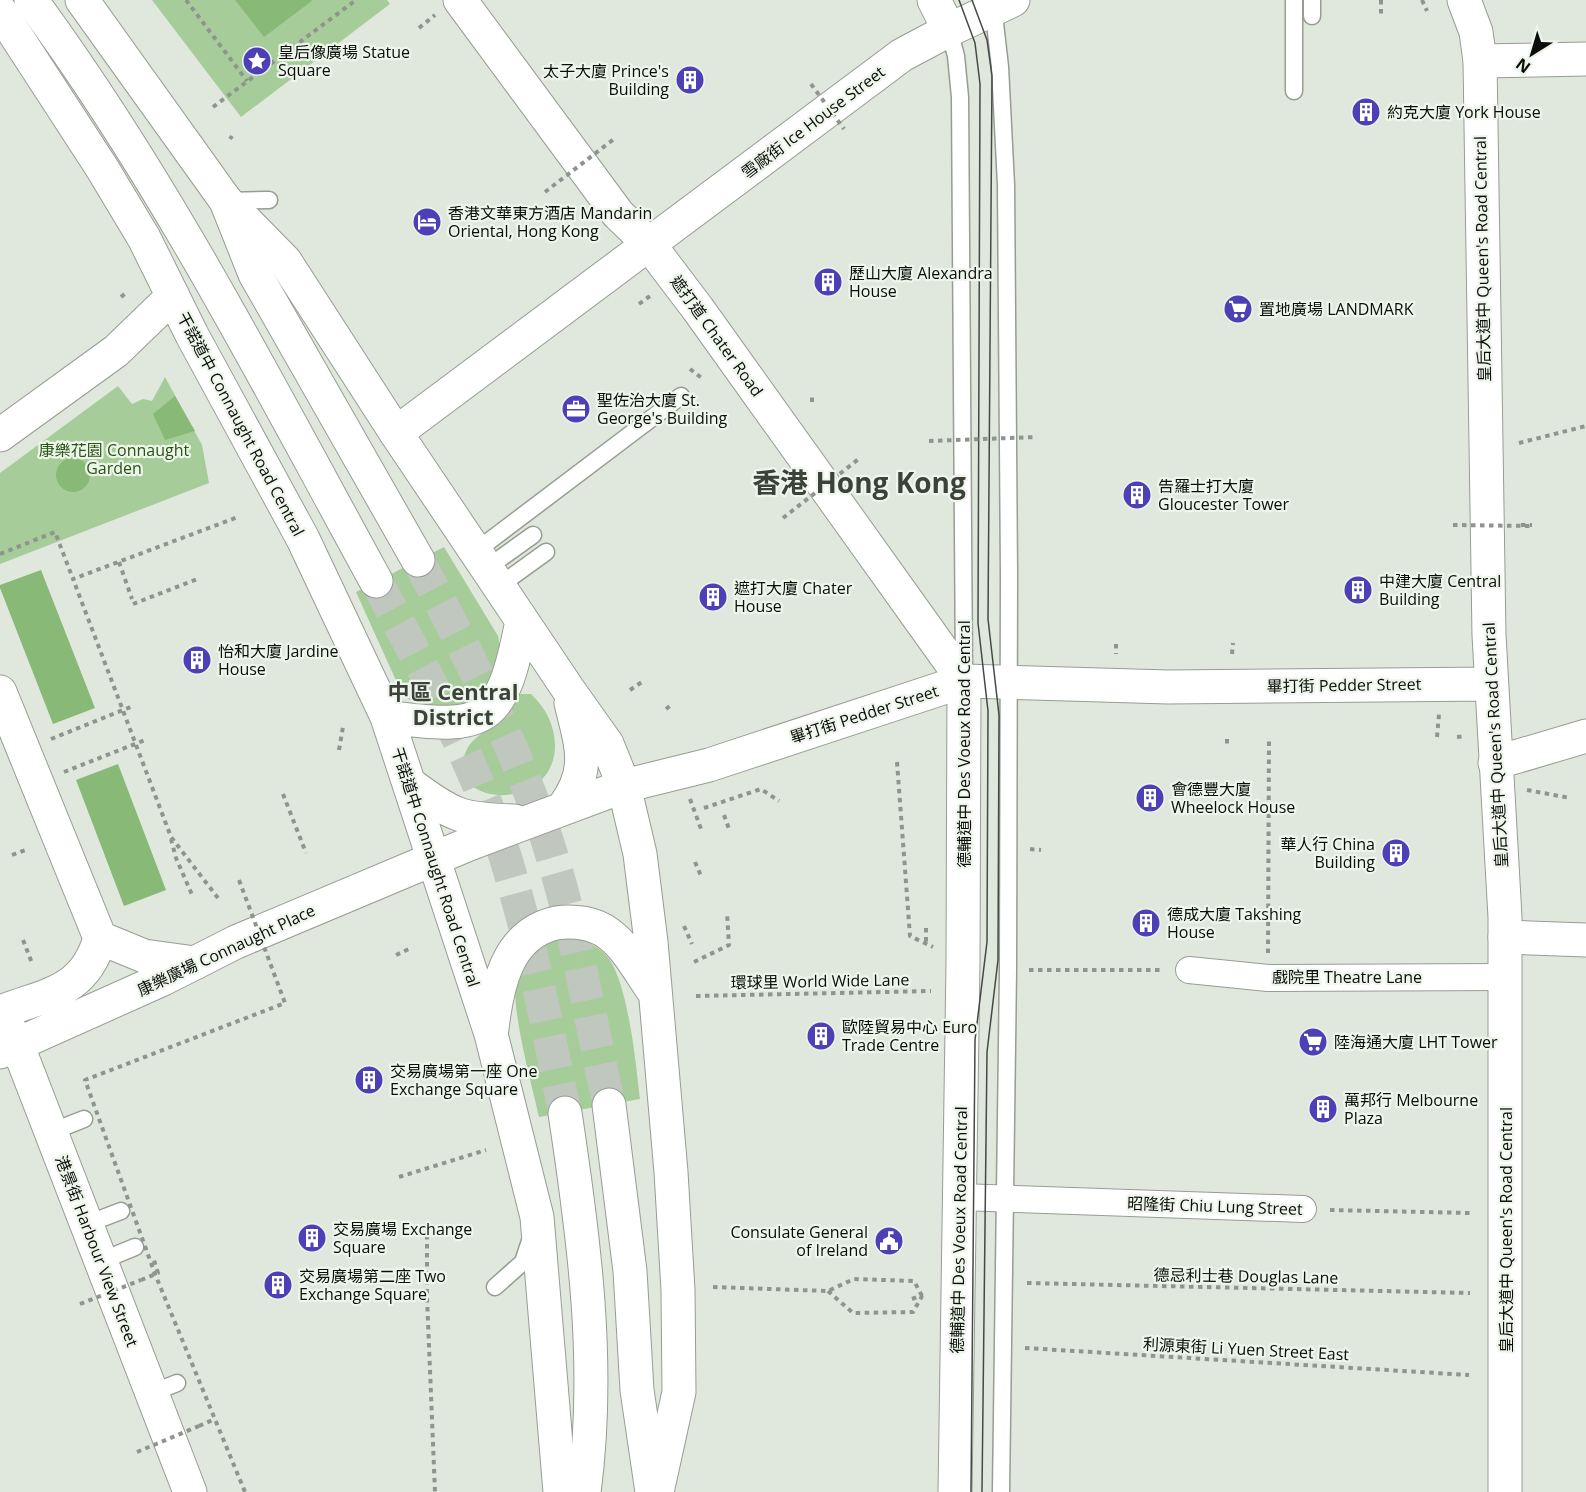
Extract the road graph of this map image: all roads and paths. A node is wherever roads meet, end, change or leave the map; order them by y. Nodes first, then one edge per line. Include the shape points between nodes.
1 (32, 0) edge
2 (82, 0) edge
3 (186, 0) edge
4 (356, 0) edge
5 (460, 0) edge
6 (934, 0) edge
7 (1294, 0) edge
8 (1381, 0) edge
9 (1422, 0) edge
10 (1464, 0) edge
11 (990, 10) edge
12 (0, 11) edge
13 (1427, 11) dead end
14 (1381, 16) dead end
15 (429, 20) dead end
16 (419, 28) dead end
17 (949, 30) junction
18 (1586, 59) edge
19 (1480, 61) junction
20 (247, 81) junction
21 (811, 84) dead end
22 (1294, 91) dead end
23 (213, 107) dead end
24 (844, 129) dead end
25 (614, 139) dead end
26 (545, 192) dead end
27 (269, 200) dead end
28 (226, 201) junction
29 (636, 253) junction
30 (127, 292) dead end
31 (173, 296) junction
32 (121, 297) dead end
33 (690, 369) dead end
34 (703, 379) dead end
35 (812, 394) dead end
36 (681, 396) dead end
37 (812, 402) dead end
38 (1586, 426) edge
39 (396, 433) junction
40 (0, 435) edge
41 (1037, 437) dead end
42 (929, 441) dead end
43 (1519, 443) dead end
44 (860, 459) dead end
45 (238, 517) dead end
46 (783, 518) dead end
47 (1453, 525) dead end
48 (1521, 525) dead end
49 (533, 534) dead end
50 (546, 552) dead end
51 (0, 554) edge
52 (418, 560) tunnel mouth
53 (119, 562) junction
54 (487, 569) junction
55 (200, 578) dead end
56 (73, 579) junction
57 (376, 581) tunnel mouth
58 (522, 621) junction
59 (1233, 643) dead end
60 (1116, 644) dead end
61 (1116, 654) dead end
62 (1233, 654) dead end
63 (645, 680) dead end
64 (964, 681) junction
65 (1007, 683) junction
66 (1491, 684) junction
67 (568, 689) junction
68 (630, 690) dead end
69 (0, 692) edge
70 (671, 705) dead end
71 (133, 706) dead end
72 (666, 709) dead end
73 (123, 711) junction
74 (387, 717) junction
75 (343, 727) dead end
76 (58, 736) dead end
77 (1586, 736) edge
78 (1269, 739) dead end
79 (145, 740) dead end
80 (1227, 740) dead end
81 (136, 744) junction
82 (1227, 746) dead end
83 (339, 750) dead end
84 (897, 762) dead end
85 (1496, 763) junction
86 (72, 769) dead end
87 (410, 784) junction
88 (624, 786) junction
89 (1527, 790) dead end
90 (283, 794) dead end
91 (1570, 798) dead end
92 (779, 801) dead end
93 (563, 808) junction
94 (704, 808) dead end
95 (724, 815) dead end
96 (528, 822) junction
97 (729, 829) dead end
98 (171, 837) junction
99 (28, 849) dead end
100 (306, 853) dead end
101 (12, 855) dead end
102 (435, 857) junction
103 (695, 862) dead end
104 (1259, 863) dead end
105 (1267, 863) junction
106 (701, 876) dead end
107 (239, 880) dead end
108 (193, 897) dead end
109 (218, 898) dead end
110 (727, 913) dead end
111 (684, 926) dead end
112 (926, 928) dead end
113 (1505, 937) junction
114 (100, 938) junction
115 (23, 940) dead end
116 (1586, 940) edge
117 (692, 944) dead end
118 (411, 948) dead end
119 (396, 955) dead end
120 (32, 963) dead end
121 (195, 963) junction
122 (693, 963) dead end
123 (1026, 970) dead end
124 (1189, 970) joint
125 (1506, 977) junction
126 (1268, 978) junction
127 (932, 991) dead end
128 (654, 992) junction
129 (696, 996) dead end
130 (0, 1012) edge
131 (491, 1034) junction
132 (9, 1048) edge
133 (609, 1105) tunnel mouth
134 (565, 1113) tunnel mouth
135 (84, 1119) dead end
136 (51, 1132) junction
137 (486, 1150) dead end
138 (399, 1177) dead end
139 (959, 1197) junction
140 (1006, 1198) junction
141 (1304, 1209) joint
142 (121, 1211) dead end
143 (1470, 1213) dead end
144 (537, 1217) junction
145 (87, 1224) junction
146 (427, 1235) dead end
147 (135, 1246) dead end
148 (101, 1261) junction
149 (157, 1273) junction
150 (1021, 1282) dead end
151 (495, 1287) dead end
152 (712, 1287) dead end
153 (828, 1291) junction
154 (1470, 1293) dead end
155 (922, 1296) junction
156 (912, 1299) dead end
157 (80, 1304) dead end
158 (1021, 1348) dead end
159 (1469, 1375) dead end
160 (215, 1419) junction
161 (137, 1452) dead end
162 (190, 1492) edge
163 (245, 1492) edge
164 (435, 1492) edge
165 (560, 1492) edge
166 (584, 1492) edge
167 (652, 1492) edge
168 (657, 1492) edge
169 (955, 1492) edge
170 (1001, 1492) edge
171 (1505, 1492) edge

1 - 57 main road via 177,222
2 - 28 main road
3 - 20 path
4 - 20 path
5 - 29 main road, 遮打道 Chater Road via 618,214
6 - 17 main road, 德輔道中 Des Voeux Road Central
7 - 22 lane
8 - 14 path
9 - 13 path
10 - 19 main road, 皇后大道中 Queen's Road Central via 1476,32
11 - 17 main road, 雪廠街 Ice House Street
11 - 65 lane via 1000,67 1006,185
12 - 31 main road, 干諾道中 Connaught Road Central via 102,168
15 - 16 path
17 - 29 main road, 雪廠街 Ice House Street via 902,56
17 - 64 lane, 德輔道中 Des Voeux Road Central via 960,97
18 - 19 main road
19 - 66 main road, 皇后大道中 Queen's Road Central via 1482,357
20 - 23 path
21 - 24 path, bridge
25 - 26 path, bridge
27 - 28 lane
28 - 39 main road via 285,261
28 - 52 main road via 255,274
29 - 39 main road, 雪廠街 Ice House Street
29 - 64 main road, 遮打道 Chater Road via 933,635
30 - 32 path
31 - 40 main road via 116,351
31 - 74 main road, 干諾道中 Connaught Road Central via 303,539
33 - 34 path
35 - 37 path
36 - 54 lane
38 - 43 path
39 - 54 main road
41 - 42 path, bridge
44 - 46 path, bridge
45 - 53 path
47 - 48 path, bridge via 1532,525
49 - 54 lane
50 - 54 lane
51 - 56 path via 55,532
53 - 55 path via 133,601
53 - 56 path
54 - 58 main road
56 - 73 path
58 - 67 main road
58 - 74 main road via 510,678 496,702 481,715 462,723 441,724
59 - 62 path
60 - 61 path
63 - 68 path
64 - 65 main road, 畢打街 Pedder Street
64 - 88 main road, 畢打街 Pedder Street via 708,765
64 - 139 main road, 德輔道中 Des Voeux Road Central
65 - 66 main road, 畢打街 Pedder Street via 1168,687
65 - 140 lane
66 - 85 main road, 皇后大道中 Queen's Road Central
67 - 88 main road via 607,744
67 - 93 main road via 583,753 576,792
69 - 114 main road
70 - 72 path
71 - 73 path
73 - 76 path
73 - 81 path
74 - 87 main road, 干諾道中 Connaught Road Central
75 - 83 path
77 - 85 main road
78 - 105 path
79 - 81 path
80 - 82 path
81 - 86 path
81 - 98 path
84 - 112 path via 910,936 926,945
85 - 113 main road, 皇后大道中 Queen's Road Central
87 - 96 main road via 464,818
87 - 102 main road, 干諾道中 Connaught Road Central
88 - 93 main road, 畢打街 Pedder Street
88 - 128 main road via 640,854
89 - 91 path
90 - 100 path
92 - 94 path via 761,789
93 - 96 main road, 畢打街 Pedder Street
95 - 97 path
96 - 102 main road, 畢打街 Pedder Street
98 - 108 path
98 - 109 path
99 - 101 path
102 - 121 main road, 康樂廣場 Connaught Place
102 - 131 main road, 干諾道中 Connaught Road Central
103 - 106 path
104 - 105 path
105 - 126 path
107 - 149 path, bridge via 285,1003 85,1080
110 - 122 path via 729,945
111 - 117 path
113 - 116 main road
113 - 125 main road, 皇后大道中 Queen's Road Central
114 - 121 main road via 144,956
114 - 130 main road via 94,958 78,980
115 - 120 path
118 - 119 path
121 - 132 main road, 康樂廣場 Connaught Place
123 - 124 path
124 - 126 street, 戲院里 Theatre Lane
125 - 126 street, 戲院里 Theatre Lane
125 - 171 main road, 皇后大道中 Queen's Road Central
127 - 129 path, 環球里 World Wide Lane
128 - 131 main road via 625,948 608,933 577,922 544,926 525,938 511,955 501,980
128 - 168 main road via 672,1172 679,1392
130 - 132 main road, 港景街 Harbour View Street
131 - 144 main road, 干諾道中 Connaught Road Central
132 - 136 main road, 港景街 Harbour View Street
133 - 167 main road via 630,1271 637,1390
134 - 166 main road via 590,1327 590,1445
135 - 136 lane
136 - 145 main road, 港景街 Harbour View Street
137 - 138 path
139 - 140 street, 昭隆街 Chiu Lung Street
139 - 169 main road, 德輔道中 Des Voeux Road Central
140 - 141 street, 昭隆街 Chiu Lung Street
140 - 170 lane
141 - 143 path, 昭隆街 Chiu Lung Street
142 - 145 lane
144 - 151 lane via 522,1262
144 - 165 main road, 干諾道中 Connaught Road Central
145 - 148 main road, 港景街 Harbour View Street
146 - 164 path
147 - 148 lane
148 - 162 main road, 港景街 Harbour View Street via 165,1388
149 - 157 path, bridge
149 - 160 path, bridge
150 - 154 path, 德忌利士巷 Douglas Lane
152 - 153 path
153 - 155 path via 854,1280 914,1281
153 - 155 path via 853,1312 913,1312
155 - 156 path
158 - 159 path, 利源東街 Li Yuen Street East
160 - 161 path, bridge
160 - 163 path, bridge

